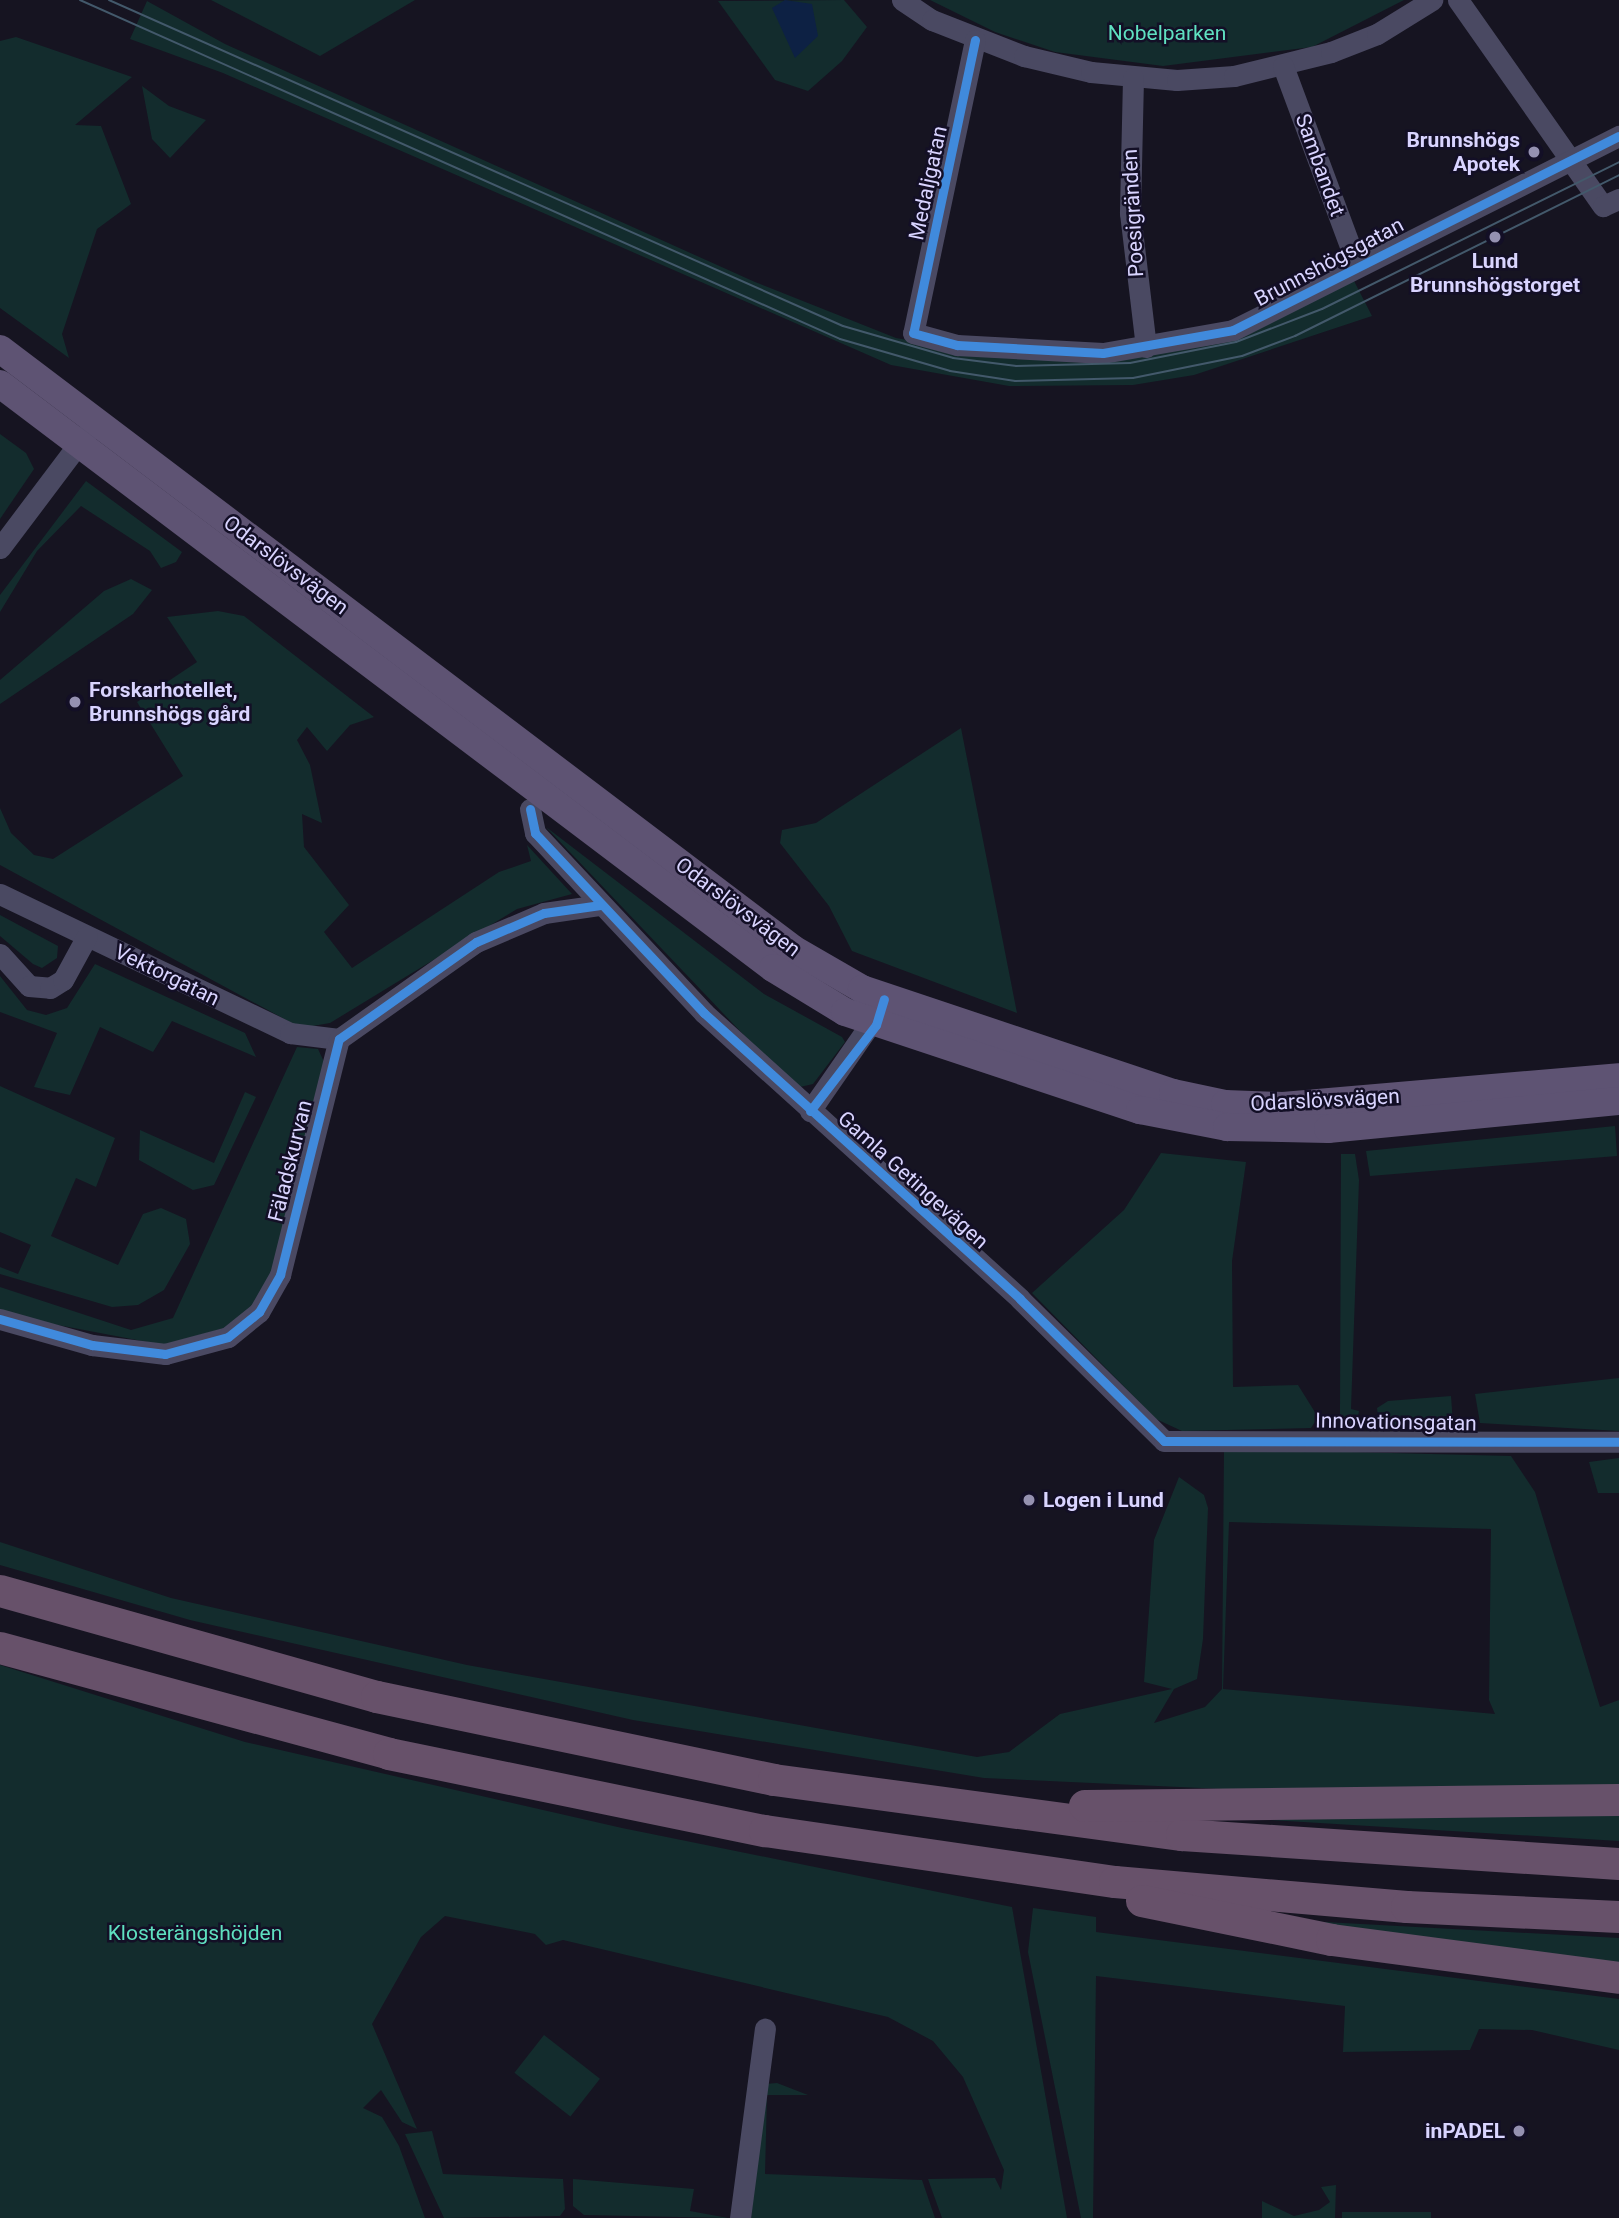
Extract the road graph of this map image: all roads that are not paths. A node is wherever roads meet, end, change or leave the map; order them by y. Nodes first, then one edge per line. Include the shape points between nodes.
1 (902, 0) edge
2 (1432, 0) edge
3 (1458, 0) edge
4 (975, 40) junction
5 (1283, 66) junction
6 (1133, 78) junction
7 (1619, 136) edge
8 (1572, 158) junction
9 (1611, 202) edge
10 (1357, 265) junction
11 (913, 333) joint
12 (1146, 348) junction
13 (0, 349) edge
14 (0, 384) edge
15 (89, 431) junction
16 (0, 548) edge
17 (530, 809) dead end
18 (0, 894) edge
19 (600, 905) junction
20 (87, 936) junction
21 (0, 954) edge
22 (880, 1012) junction
23 (339, 1039) junction
24 (1619, 1077) edge
25 (1619, 1101) edge
26 (810, 1111) junction
27 (0, 1319) edge
28 (1619, 1442) edge
29 (1173, 1443) joint
30 (0, 1591) edge
31 (0, 1648) edge
32 (1619, 1800) edge
33 (944, 1806) junction
34 (1619, 1864) edge
35 (1004, 1867) junction
36 (1619, 1917) edge
37 (1619, 1978) edge
38 (765, 2029) dead end
39 (740, 2218) edge

1 - 4 street
2 - 5 street via 1377,34
3 - 8 street via 1528,107
4 - 6 street via 1063,66
4 - 11 street, Medaljgatan
5 - 6 street via 1234,76
5 - 10 street, Sambandet
6 - 12 street, Poesigränden via 1130,214
7 - 8 street, Brunnshögsgatan
8 - 9 street
8 - 10 street, Brunnshögsgatan
10 - 12 street, Brunnshögsgatan via 1270,316
11 - 12 street, Brunnshögsgatan via 1019,353
13 - 15 main road, Odarslövsvägen
14 - 15 main road, Odarslövsvägen
15 - 16 street
15 - 22 main road, Odarslövsvägen via 773,968
17 - 19 street, Gamla Getingevägen via 528,835
18 - 20 street, Vektorgatan
19 - 23 street via 544,913 476,942
19 - 26 street, Gamla Getingevägen
20 - 21 street via 63,980 50,988 29,986
20 - 23 street, Vektorgatan via 290,1033
22 - 24 main road, Odarslövsvägen via 1224,1104 1283,1106
22 - 25 main road, Odarslövsvägen via 1140,1110 1240,1129 1351,1128
22 - 26 street
23 - 27 street, Fäladskurvan via 280,1275 243,1327 203,1348 164,1354 92,1345
26 - 29 street, Gamla Getingevägen via 1020,1299 1152,1433
28 - 29 street, Innovationsgatan
30 - 33 highway via 180,1644 500,1726
31 - 35 highway via 389,1754 752,1829
32 - 33 highway
33 - 34 highway via 1182,1835
35 - 36 highway via 1253,1895
35 - 37 highway via 1240,1925
38 - 39 street

